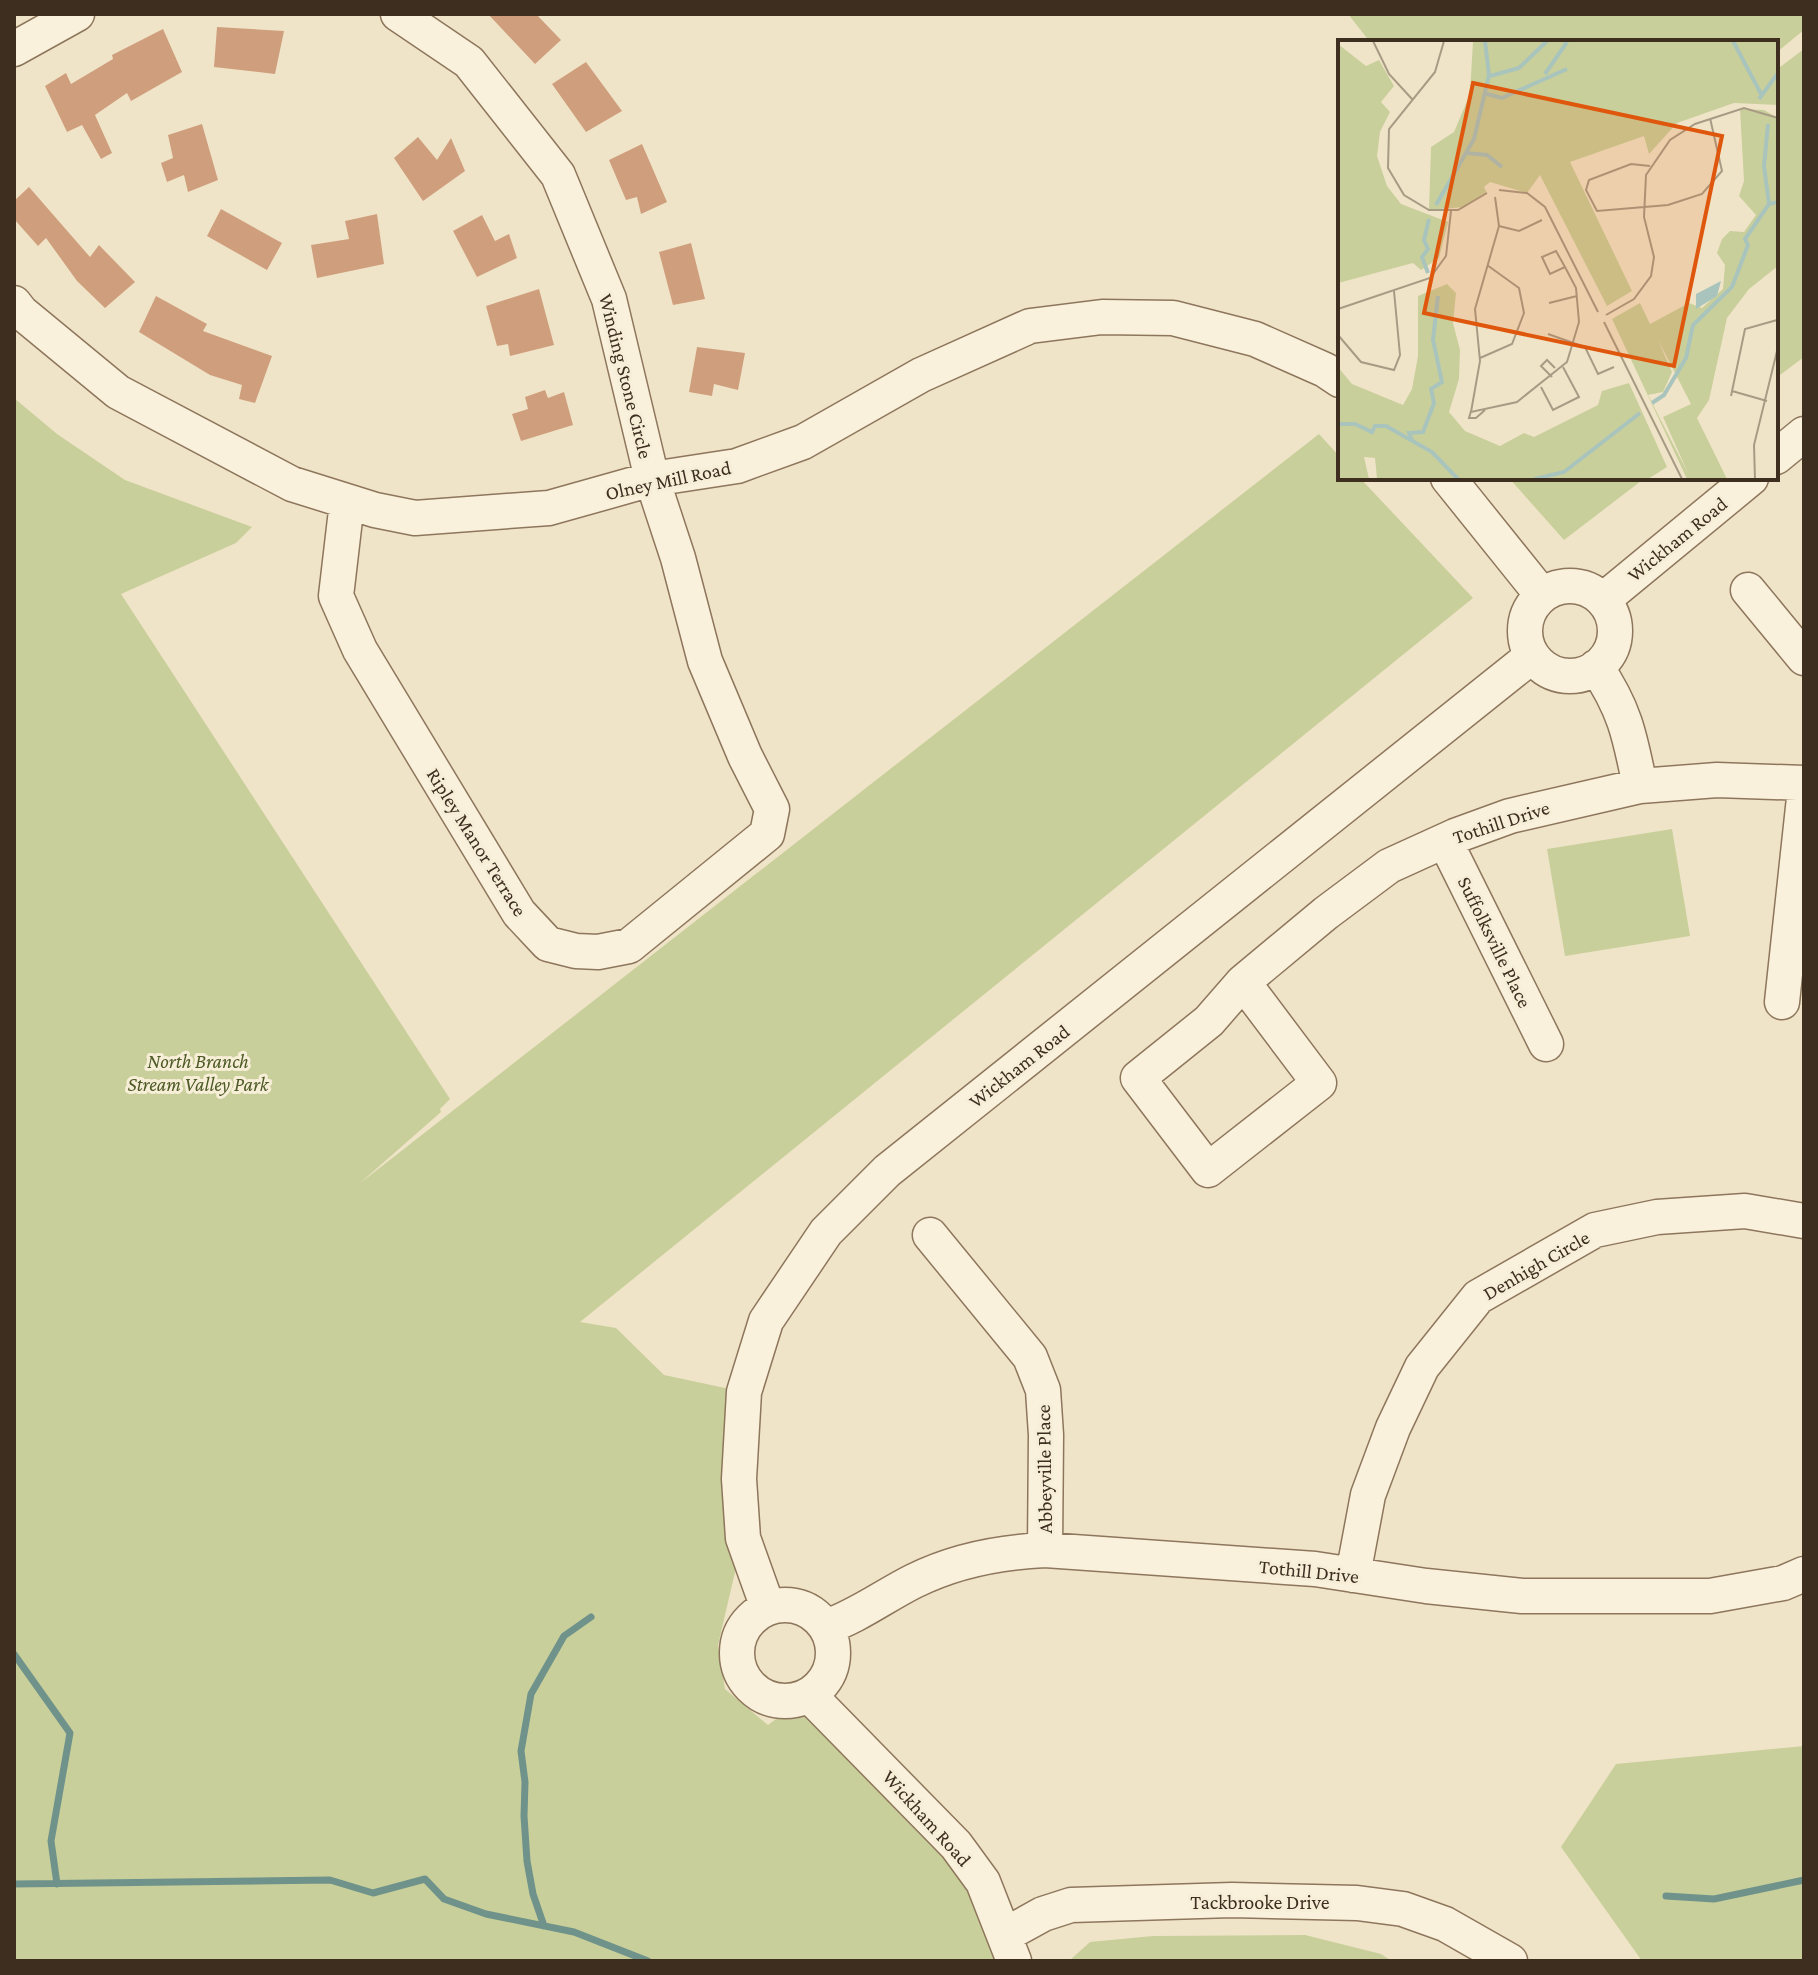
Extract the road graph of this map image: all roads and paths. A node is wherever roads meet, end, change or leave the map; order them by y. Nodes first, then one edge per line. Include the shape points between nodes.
1 (77, 14) edge
2 (398, 14) edge
3 (14, 49) edge
4 (14, 303) edge
5 (1338, 379) edge
6 (1804, 434) edge
7 (1778, 455) edge
8 (652, 479) junction
9 (1450, 480) edge
10 (1749, 480) edge
11 (347, 502) junction
12 (1748, 590) dead end
13 (1542, 595) junction
14 (1603, 600) junction
15 (1532, 656) junction
16 (1804, 658) edge
17 (1596, 667) junction
18 (1804, 783) edge
19 (1640, 786) junction
20 (1804, 798) edge
21 (1445, 841) junction
22 (1243, 982) junction
23 (1782, 1002) dead end
24 (1546, 1044) dead end
25 (1804, 1221) edge
26 (930, 1235) dead end
27 (1045, 1550) junction
28 (1804, 1574) edge
29 (1353, 1575) junction
30 (768, 1608) junction
31 (826, 1627) junction
32 (809, 1695) junction
33 (1010, 1948) edge
34 (1510, 1961) edge

1 - 3 street
2 - 8 street, Winding Stone Circle via 469,62 558,175 609,299
4 - 11 street, Olney Mill Road via 118,392 292,484
5 - 8 street, Olney Mill Road via 1255,339 1173,318 1102,317 1030,326 921,375 803,442 737,466
6 - 7 street
8 - 11 street, Olney Mill Road via 549,508 415,518
8 - 11 street, Ripley Manor Terrace via 705,661 772,809 767,834 629,946 598,952 548,944 519,913 360,650 336,596
9 - 13 street
10 - 14 street, Wickham Road
12 - 16 street
13 - 14 street via 1573,586
13 - 15 street via 1525,624
14 - 17 street via 1615,627 1607,656
15 - 17 street via 1555,674 1583,674
15 - 30 street, Wickham Road via 887,1171 826,1232 766,1321 744,1392 739,1479 743,1538
17 - 19 street via 1629,729
18 - 19 street, Tothill Drive via 1717,780
19 - 21 street, Tothill Drive via 1510,816
20 - 23 street
21 - 22 street, Tothill Drive via 1389,866
21 - 24 street, Suffolksville Place
22 - 22 street, Tothill Drive via 1319,1083 1208,1170 1138,1078 1209,1021
25 - 29 street, Denhigh Circle via 1745,1211 1657,1217 1595,1230 1478,1297 1422,1367 1393,1428 1368,1495
26 - 27 street, Abbeyville Place via 1030,1357 1043,1390
27 - 29 street, Tothill Drive
27 - 31 street, Tothill Drive via 995,1555 940,1570
28 - 29 street, Tothill Drive via 1710,1596 1668,1597 1522,1596
30 - 31 street via 801,1607
30 - 32 street via 742,1631 739,1666 759,1693 775,1700
31 - 32 street via 833,1645 832,1665
32 - 33 street, Wickham Road via 956,1845 983,1882
33 - 34 street, Tackbrooke Drive via 1043,1914 1071,1905 1357,1903 1403,1909 1445,1924

